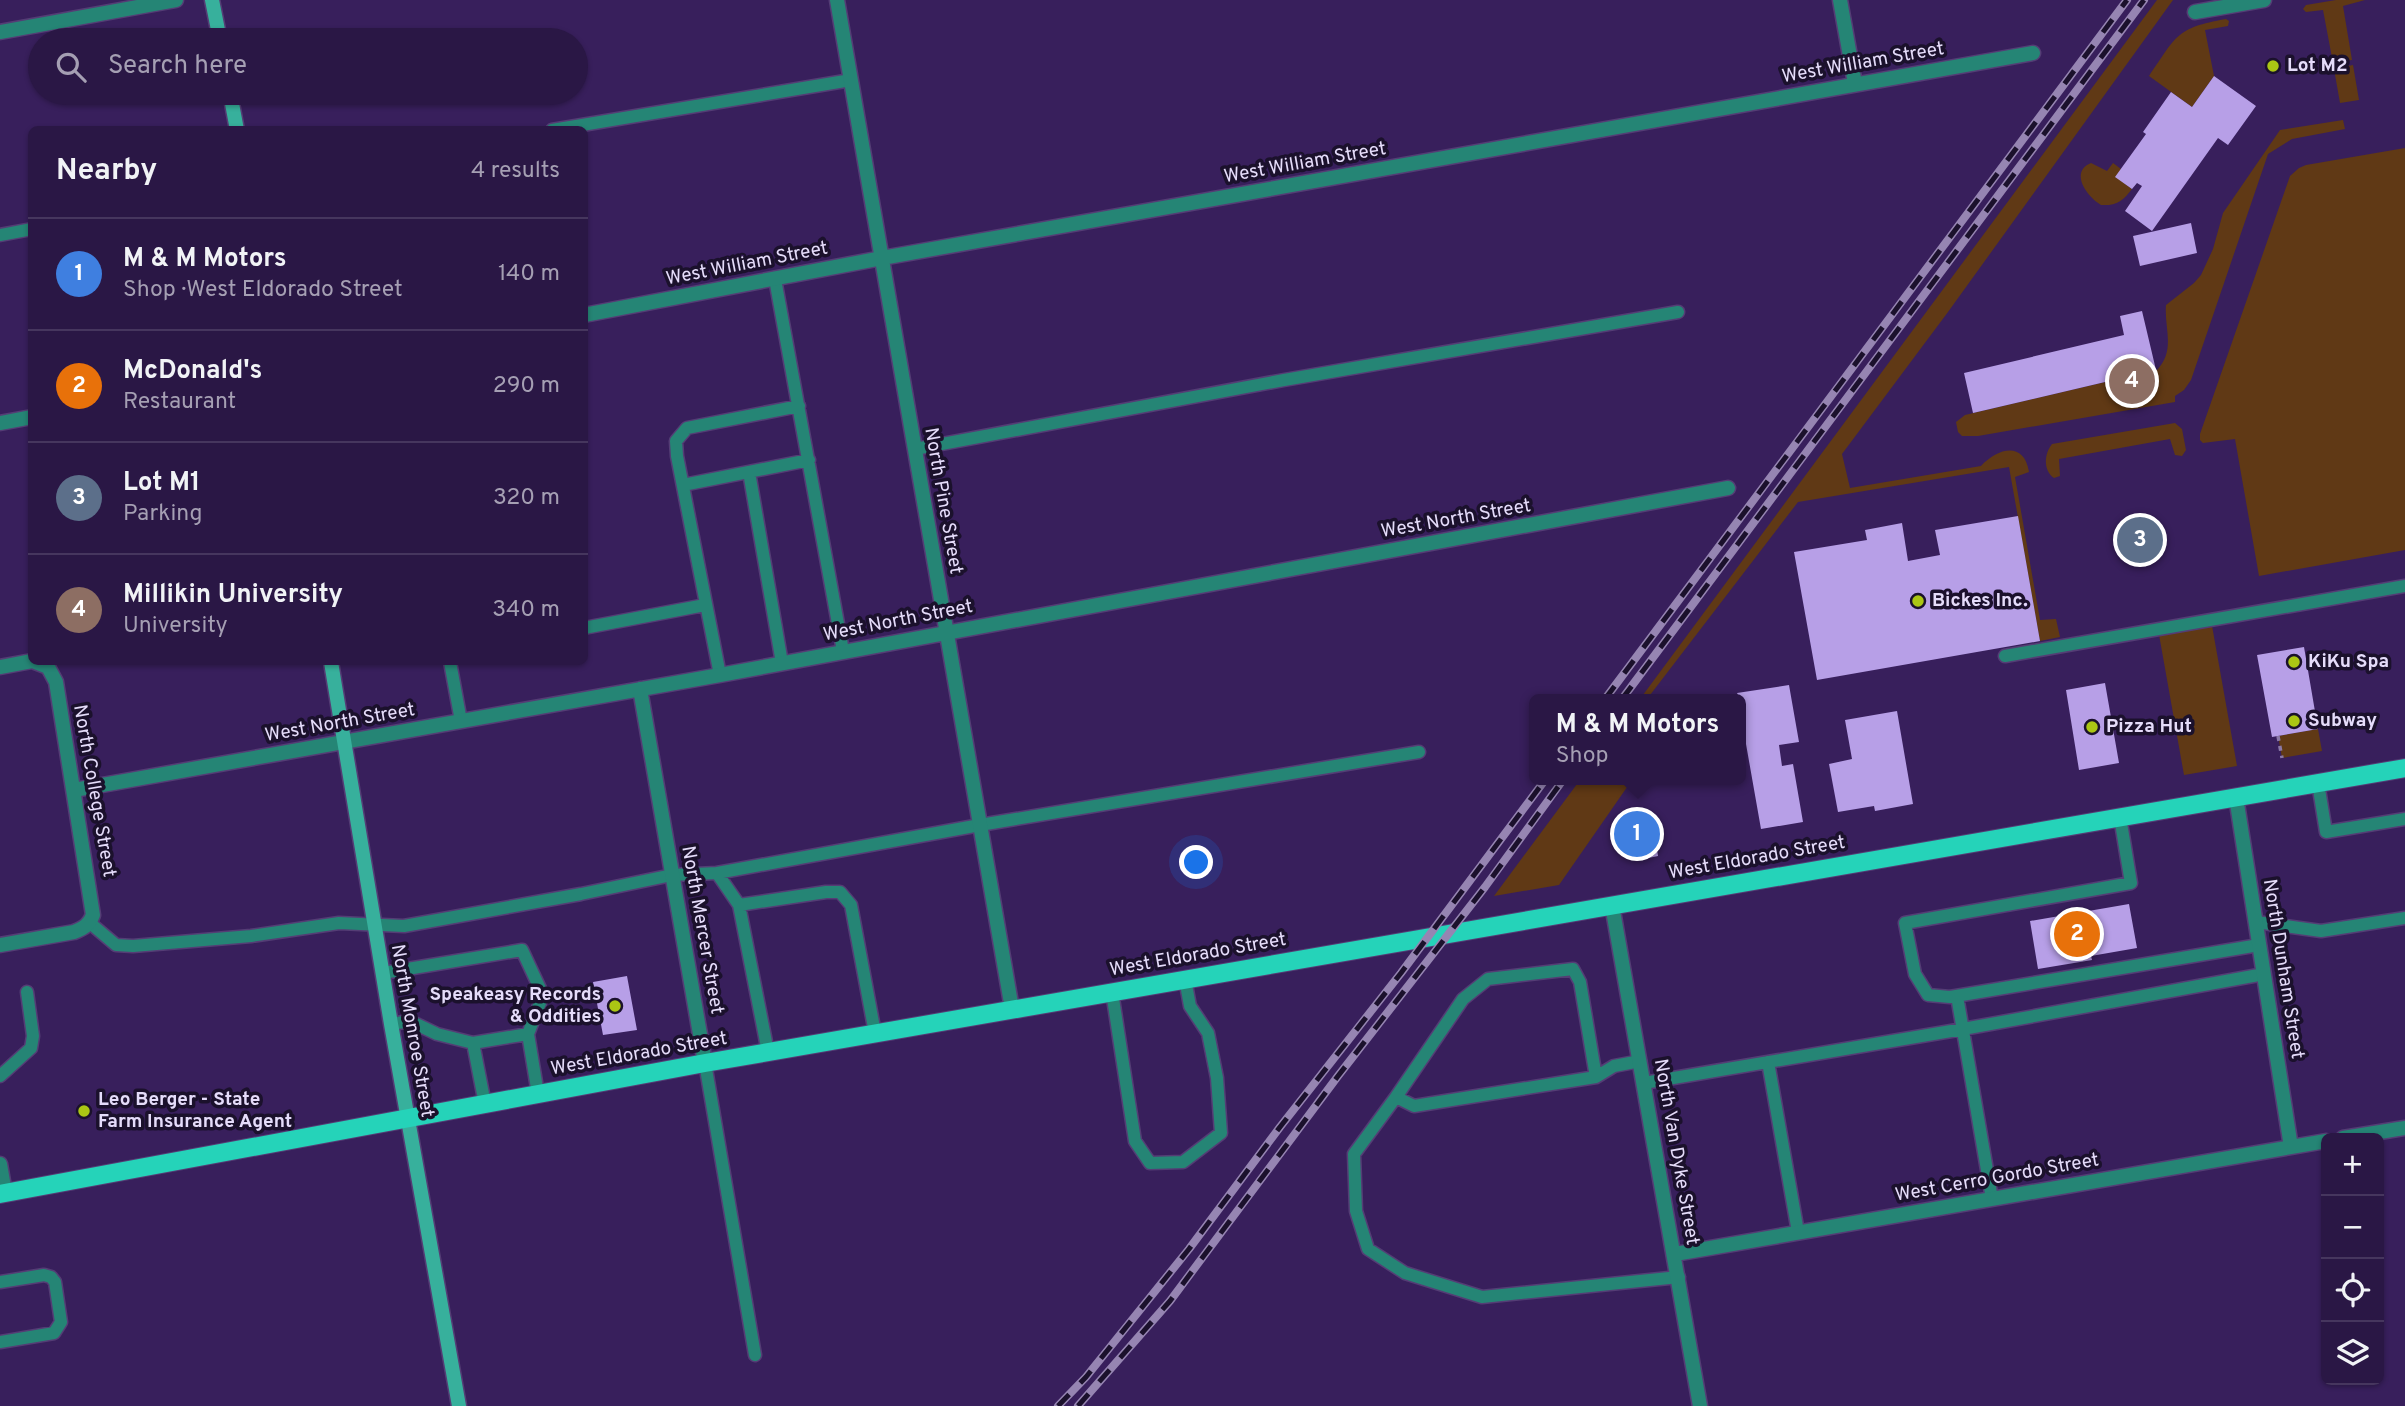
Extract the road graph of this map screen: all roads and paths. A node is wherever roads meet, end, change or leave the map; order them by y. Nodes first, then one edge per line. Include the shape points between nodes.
1 (176, 0) edge
2 (212, 0) edge
3 (837, 0) edge
4 (1840, 0) edge
5 (2264, 0) edge
6 (2195, 12) dead end
7 (218, 28) edge
8 (0, 32) edge
9 (2033, 53) dead end
10 (851, 80) junction
11 (1855, 84) junction
12 (232, 105) edge
13 (236, 126) edge
14 (576, 126) edge
15 (28, 230) edge
16 (0, 235) edge
17 (882, 258) junction
18 (775, 279) junction
19 (1678, 312) dead end
20 (588, 314) edge
21 (799, 406) junction
22 (28, 419) edge
23 (0, 423) edge
24 (915, 449) junction
25 (809, 460) junction
26 (750, 472) junction
27 (683, 485) junction
28 (1728, 488) dead end
29 (2405, 586) edge
30 (705, 605) junction
31 (588, 627) edge
32 (946, 632) junction
33 (843, 651) junction
34 (2005, 656) dead end
35 (782, 663) junction
36 (28, 664) edge
37 (40, 665) edge
38 (331, 665) edge
39 (451, 665) edge
40 (0, 667) edge
41 (720, 675) junction
42 (640, 689) junction
43 (461, 721) junction
44 (2278, 736) dead end
45 (344, 742) junction
46 (1419, 752) dead end
47 (2282, 758) dead end
48 (2405, 768) edge
49 (2318, 783) junction
50 (75, 790) junction
51 (2236, 797) junction
52 (2120, 817) junction
53 (2405, 819) edge
54 (980, 825) junction
55 (717, 873) junction
56 (673, 875) junction
57 (739, 905) junction
58 (1612, 905) junction
59 (2405, 918) edge
60 (2256, 922) junction
61 (90, 923) junction
62 (374, 925) junction
63 (0, 945) edge
64 (2259, 945) junction
65 (383, 973) junction
66 (2264, 974) junction
67 (1185, 979) junction
68 (27, 992) dead end
69 (1112, 992) junction
70 (1957, 996) junction
71 (1012, 1009) junction
72 (391, 1024) junction
73 (1963, 1029) junction
74 (875, 1033) junction
75 (528, 1034) junction
76 (473, 1043) junction
77 (768, 1052) junction
78 (1640, 1060) junction
79 (1768, 1062) junction
80 (705, 1063) junction
81 (0, 1076) edge
82 (1596, 1077) junction
83 (1644, 1083) junction
84 (538, 1094) junction
85 (1396, 1097) junction
86 (485, 1104) junction
87 (408, 1118) junction
88 (2405, 1128) edge
89 (2374, 1133) edge
90 (2321, 1142) edge
91 (2291, 1147) junction
92 (0, 1164) edge
93 (2, 1194) edge
94 (1992, 1199) junction
95 (1798, 1233) junction
96 (1675, 1254) junction
97 (1679, 1277) junction
98 (0, 1282) edge
99 (0, 1342) edge
100 (755, 1355) dead end
101 (459, 1406) edge
102 (1700, 1406) edge

1 - 8 street
2 - 7 street
3 - 10 street, North Pine Street
4 - 11 street
5 - 6 street
9 - 11 street, West William Street
10 - 14 lane
10 - 17 street, North Pine Street
11 - 17 street, West William Street
12 - 13 street
15 - 16 lane
17 - 18 street, West William Street
17 - 24 street, North Pine Street
18 - 20 street, West William Street
18 - 21 lane
19 - 24 lane
21 - 25 lane
21 - 27 lane via 687,428 676,440
22 - 23 street
24 - 32 street, North Pine Street
25 - 26 lane
25 - 33 lane
26 - 27 lane
26 - 35 lane
27 - 30 lane
28 - 32 street, West North Street
29 - 34 lane
30 - 31 lane
30 - 41 lane
32 - 33 street, West North Street
32 - 54 street, North Pine Street
33 - 35 street, West North Street
35 - 41 street, West North Street
36 - 40 street
37 - 50 street, North College Street via 56,682
38 - 45 street, North Monroe Street
39 - 43 lane
41 - 42 street, West North Street
42 - 43 street, West North Street
42 - 56 street, North Mercer Street
43 - 45 street, West North Street
44 - 47 path
45 - 50 street, West North Street
45 - 62 street, North Monroe Street
46 - 54 lane
48 - 49 main road, West Eldorado Street
49 - 51 main road, West Eldorado Street
49 - 53 lane via 2326,832
50 - 61 street, North College Street via 93,905
51 - 52 main road, West Eldorado Street
51 - 60 street, North Dunham Street
52 - 58 main road, West Eldorado Street
52 - 70 lane via 2131,883 1905,923 1915,974 1928,995
54 - 55 lane
54 - 71 street, North Pine Street
55 - 56 lane
55 - 57 lane
56 - 62 lane via 473,915 404,926
56 - 80 street, North Mercer Street
57 - 74 lane via 840,892 851,905
57 - 77 lane
58 - 67 main road, West Eldorado Street
58 - 78 street, North Van Dyke Street
59 - 60 lane via 2321,931
60 - 64 street, North Dunham Street
61 - 62 lane via 116,945 133,946 251,936 339,922
61 - 63 street via 74,932
62 - 65 street, North Monroe Street
64 - 66 street, North Dunham Street
64 - 70 lane
65 - 72 street, North Monroe Street
65 - 75 lane via 522,950 543,995
66 - 73 lane
66 - 91 street, North Dunham Street
67 - 69 main road, West Eldorado Street
67 - 69 lane via 1190,1006 1208,1032 1221,1133 1182,1162 1150,1163 1135,1141
68 - 81 lane via 31,1048
69 - 71 main road, West Eldorado Street
70 - 73 lane
71 - 74 main road, West Eldorado Street
72 - 76 lane via 410,1021 436,1034
72 - 87 street, North Monroe Street
73 - 79 lane
73 - 94 lane
74 - 77 main road, West Eldorado Street
75 - 76 lane
75 - 84 lane
76 - 86 lane
77 - 80 main road, West Eldorado Street
78 - 82 lane via 1614,1066
78 - 83 street, North Van Dyke Street
79 - 83 lane
79 - 95 lane
80 - 84 main road, West Eldorado Street
80 - 100 lane, North Mercer Street
82 - 85 lane via 1414,1106
82 - 85 lane via 1580,982 1573,970 1488,979 1463,999
83 - 96 street, North Van Dyke Street
84 - 86 main road, West Eldorado Street
85 - 97 lane via 1354,1154 1356,1211 1368,1250 1405,1273 1482,1297
86 - 87 main road, West Eldorado Street
87 - 93 main road, West Eldorado Street
87 - 101 street, North Monroe Street
88 - 89 street
90 - 91 street, West Cerro Gordo Street
91 - 94 street, West Cerro Gordo Street
92 - 93 street
94 - 95 street, West Cerro Gordo Street
95 - 96 street, West Cerro Gordo Street
96 - 97 street, North Van Dyke Street
97 - 102 street, North Van Dyke Street
98 - 99 lane via 51,1277 61,1322 54,1333

